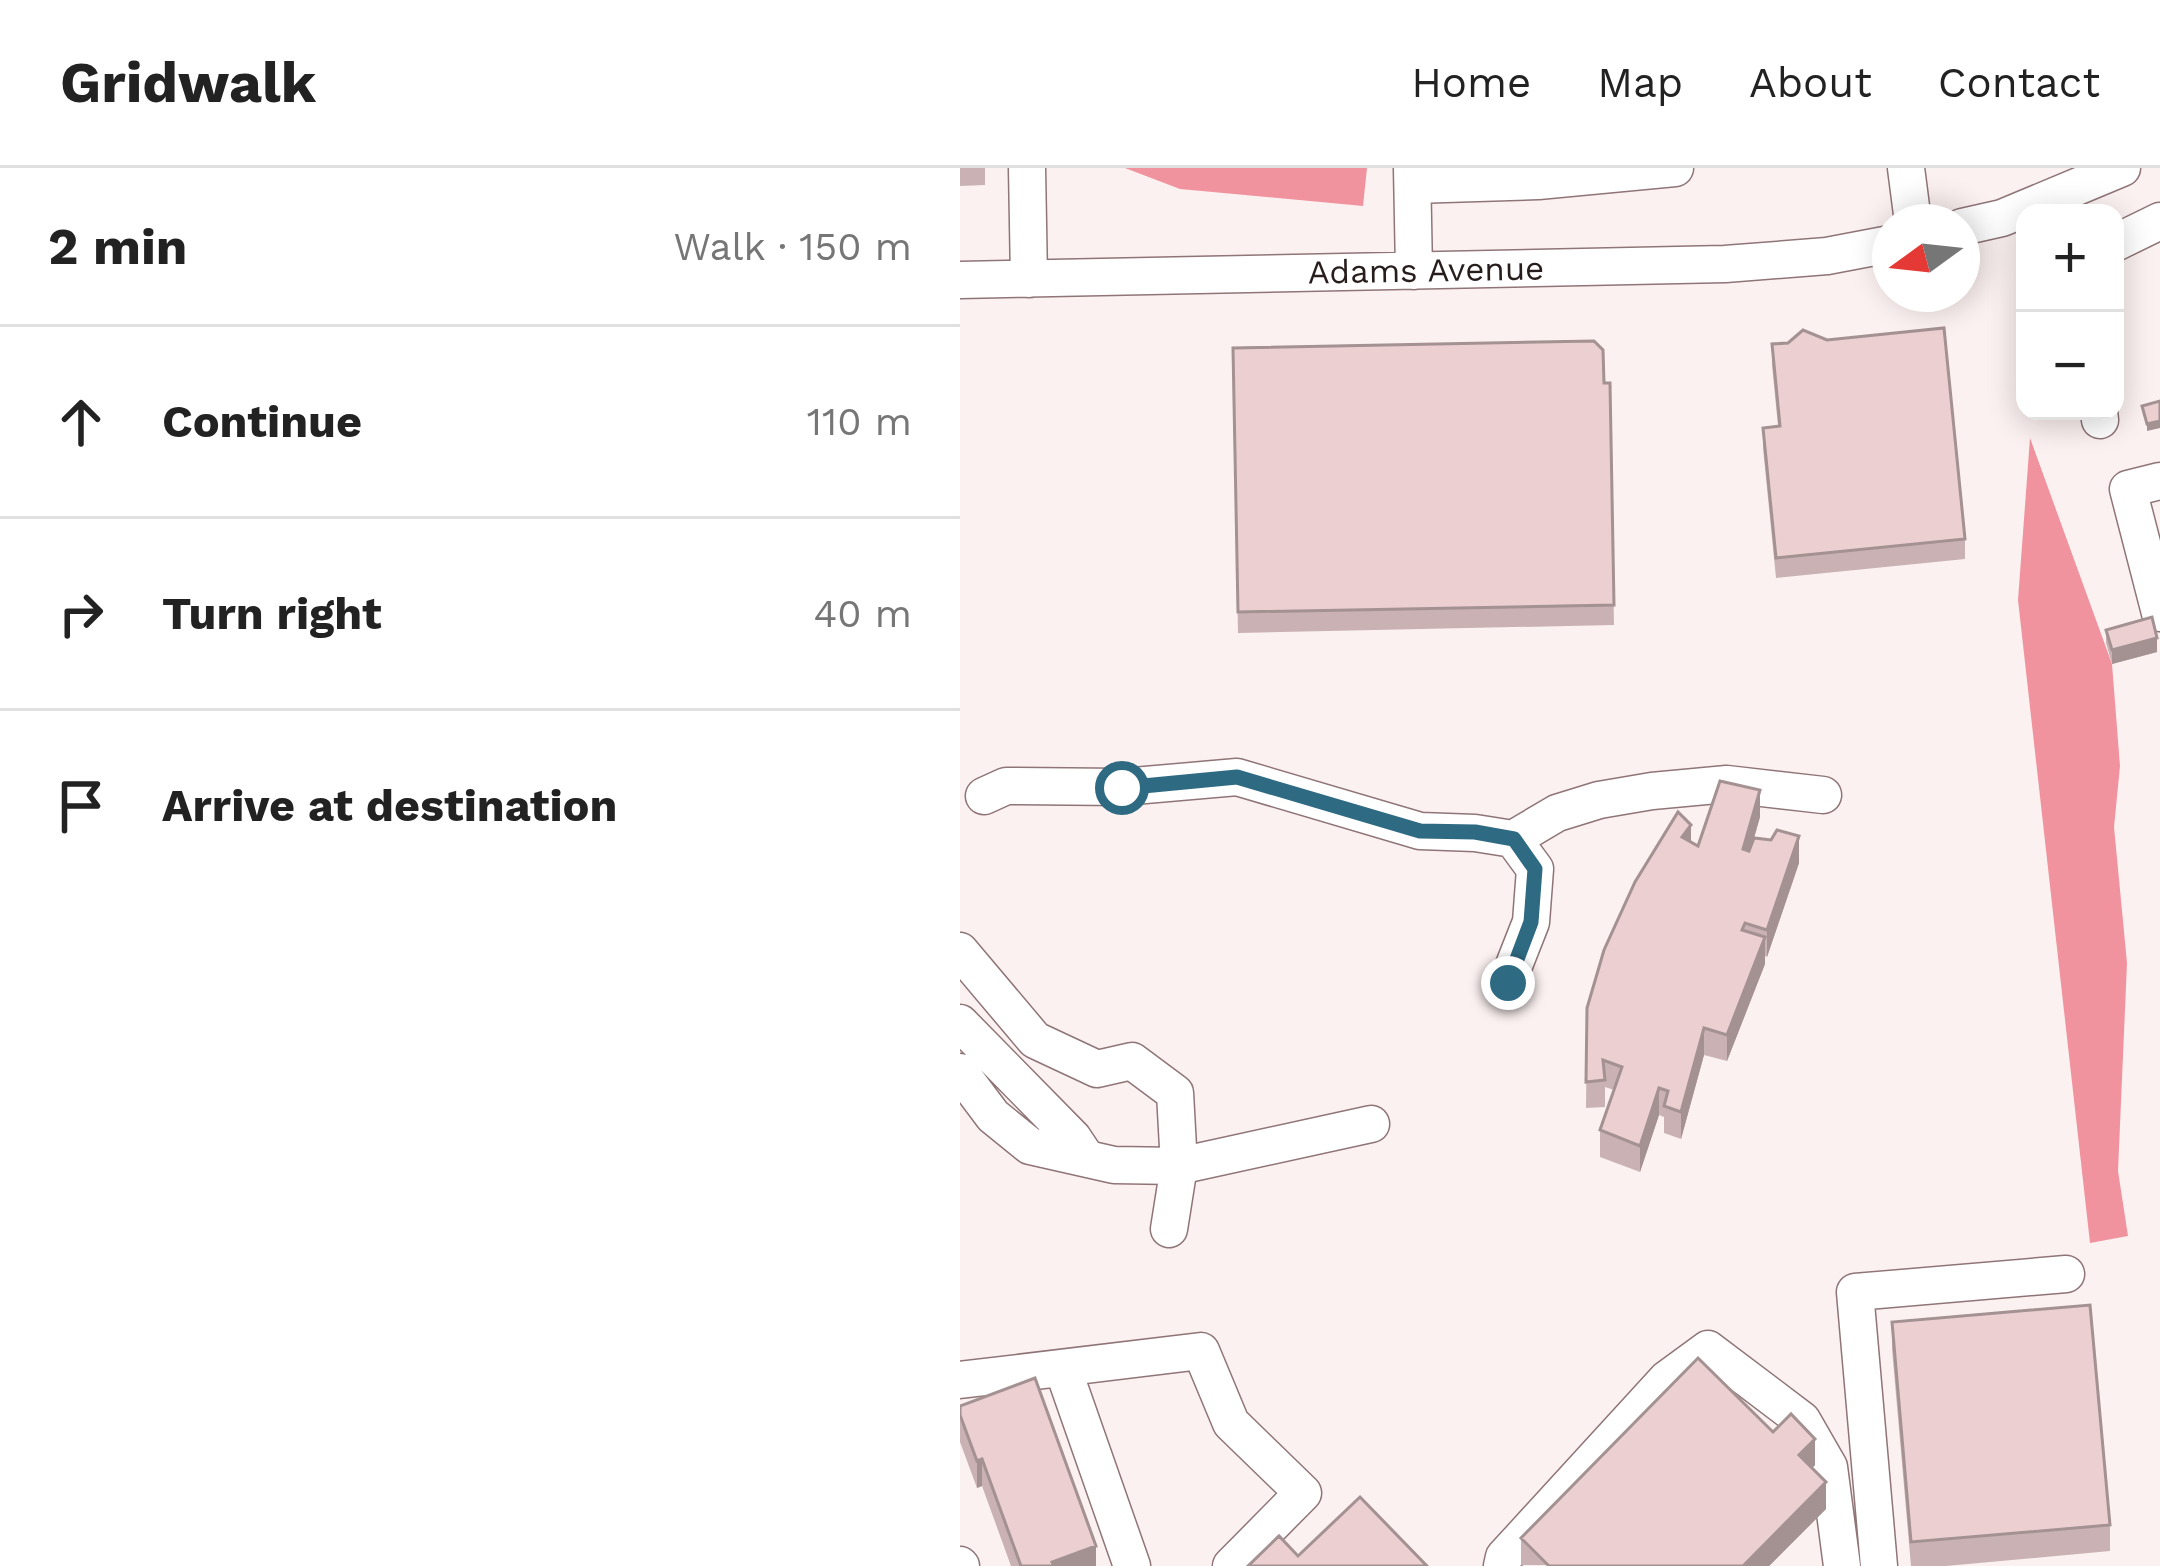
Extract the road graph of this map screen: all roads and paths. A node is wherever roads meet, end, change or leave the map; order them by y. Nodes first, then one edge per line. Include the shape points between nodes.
1 (1028, 168) edge
2 (1675, 168) edge
3 (1906, 168) edge
4 (2122, 168) edge
5 (1412, 177) edge
6 (2051, 183) edge
7 (1911, 204) edge
8 (2160, 221) edge
9 (1980, 223) edge
10 (2124, 239) edge
11 (1872, 247) edge
12 (1414, 271) junction
13 (1029, 279) junction
14 (960, 280) edge
15 (2160, 481) edge
16 (2160, 613) edge
17 (1823, 795) dead end
18 (984, 796) dead end
19 (1514, 839) junction
20 (960, 951) edge
21 (1508, 983) dead end
22 (960, 1023) edge
23 (960, 1036) edge
24 (960, 1072) edge
25 (1371, 1124) dead end
26 (1085, 1156) junction
27 (1179, 1166) junction
28 (1169, 1229) dead end
29 (2066, 1274) dead end
30 (1063, 1370) junction
31 (960, 1380) edge
32 (1132, 1566) edge
33 (1231, 1566) edge
34 (1502, 1566) edge
35 (1842, 1566) edge
36 (1879, 1566) edge

1 - 13 street
2 - 5 street via 1538,181
3 - 7 street
4 - 6 street
5 - 12 street
6 - 9 street via 2002,218
8 - 10 street
11 - 12 street, Adams Avenue via 1725,264
12 - 13 street, Adams Avenue
13 - 14 street, Adams Avenue
15 - 16 street via 2128,489
17 - 19 street via 1727,784 1652,791 1557,813
18 - 19 street via 1006,786 1122,788 1237,777 1420,831
19 - 21 street via 1535,869 1531,922
20 - 27 street via 1035,1040 1097,1070 1132,1061 1175,1093
22 - 26 street
23 - 26 street via 1010,1113
24 - 26 street via 993,1116 1030,1146
25 - 27 street
26 - 27 street
27 - 28 street
29 - 36 street via 1856,1292
30 - 31 street
30 - 32 street
30 - 33 street via 1201,1351 1231,1423 1303,1493
34 - 35 street via 1667,1379 1708,1349 1802,1420 1829,1467

